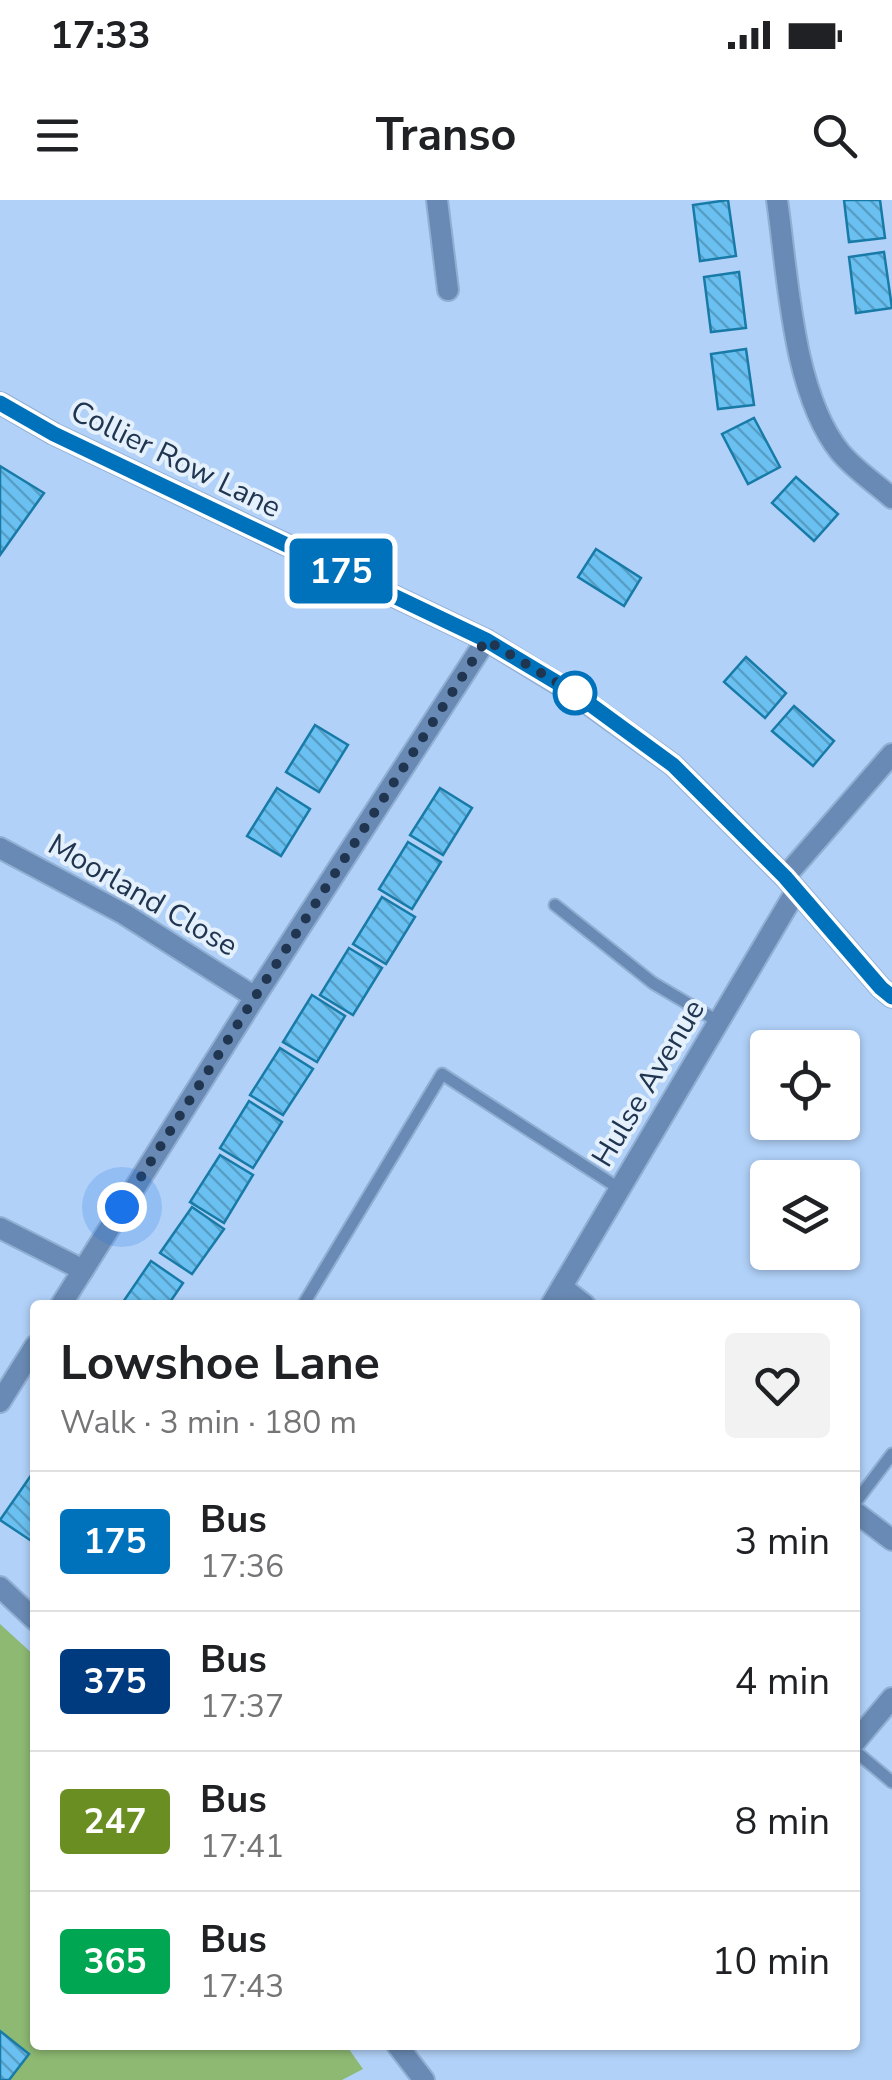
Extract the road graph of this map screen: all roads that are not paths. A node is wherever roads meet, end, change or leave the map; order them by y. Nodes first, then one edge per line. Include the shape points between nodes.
1 (437, 200) edge
2 (778, 200) edge
3 (448, 290) dead end
4 (0, 403) edge
5 (892, 498) edge
6 (486, 640) junction
7 (892, 754) edge
8 (0, 848) edge
9 (790, 884) junction
10 (555, 905) dead end
11 (255, 997) junction
12 (892, 998) edge
13 (719, 1022) junction
14 (620, 1188) junction
15 (0, 1228) edge
16 (83, 1270) junction
17 (556, 1296) edge
18 (64, 1300) edge
19 (306, 1300) edge
20 (30, 1354) edge
21 (0, 1402) edge
22 (892, 1454) edge
23 (860, 1496) edge
24 (860, 1516) edge
25 (892, 1540) edge
26 (0, 1587) edge
27 (30, 1615) edge
28 (892, 1698) edge
29 (860, 1736) edge
30 (860, 1754) edge
31 (892, 1782) edge
32 (402, 2050) edge
33 (424, 2080) edge

1 - 3 street
2 - 5 street via 811,402 840,452
4 - 6 main road, Collier Row Lane
6 - 9 main road, Collier Row Lane via 576,694 673,765
6 - 11 street
7 - 9 street, Hulse Avenue
8 - 11 street, Moorland Close via 124,914
9 - 12 main road, Collier Row Lane
9 - 13 street, Hulse Avenue
10 - 13 lane via 653,983
11 - 16 street
13 - 14 street, Hulse Avenue
14 - 17 street, Hulse Avenue
14 - 19 lane via 442,1074
15 - 16 street
16 - 18 street
20 - 21 street
22 - 23 lane
24 - 25 street
26 - 27 street
28 - 29 street
30 - 31 lane
32 - 33 street

